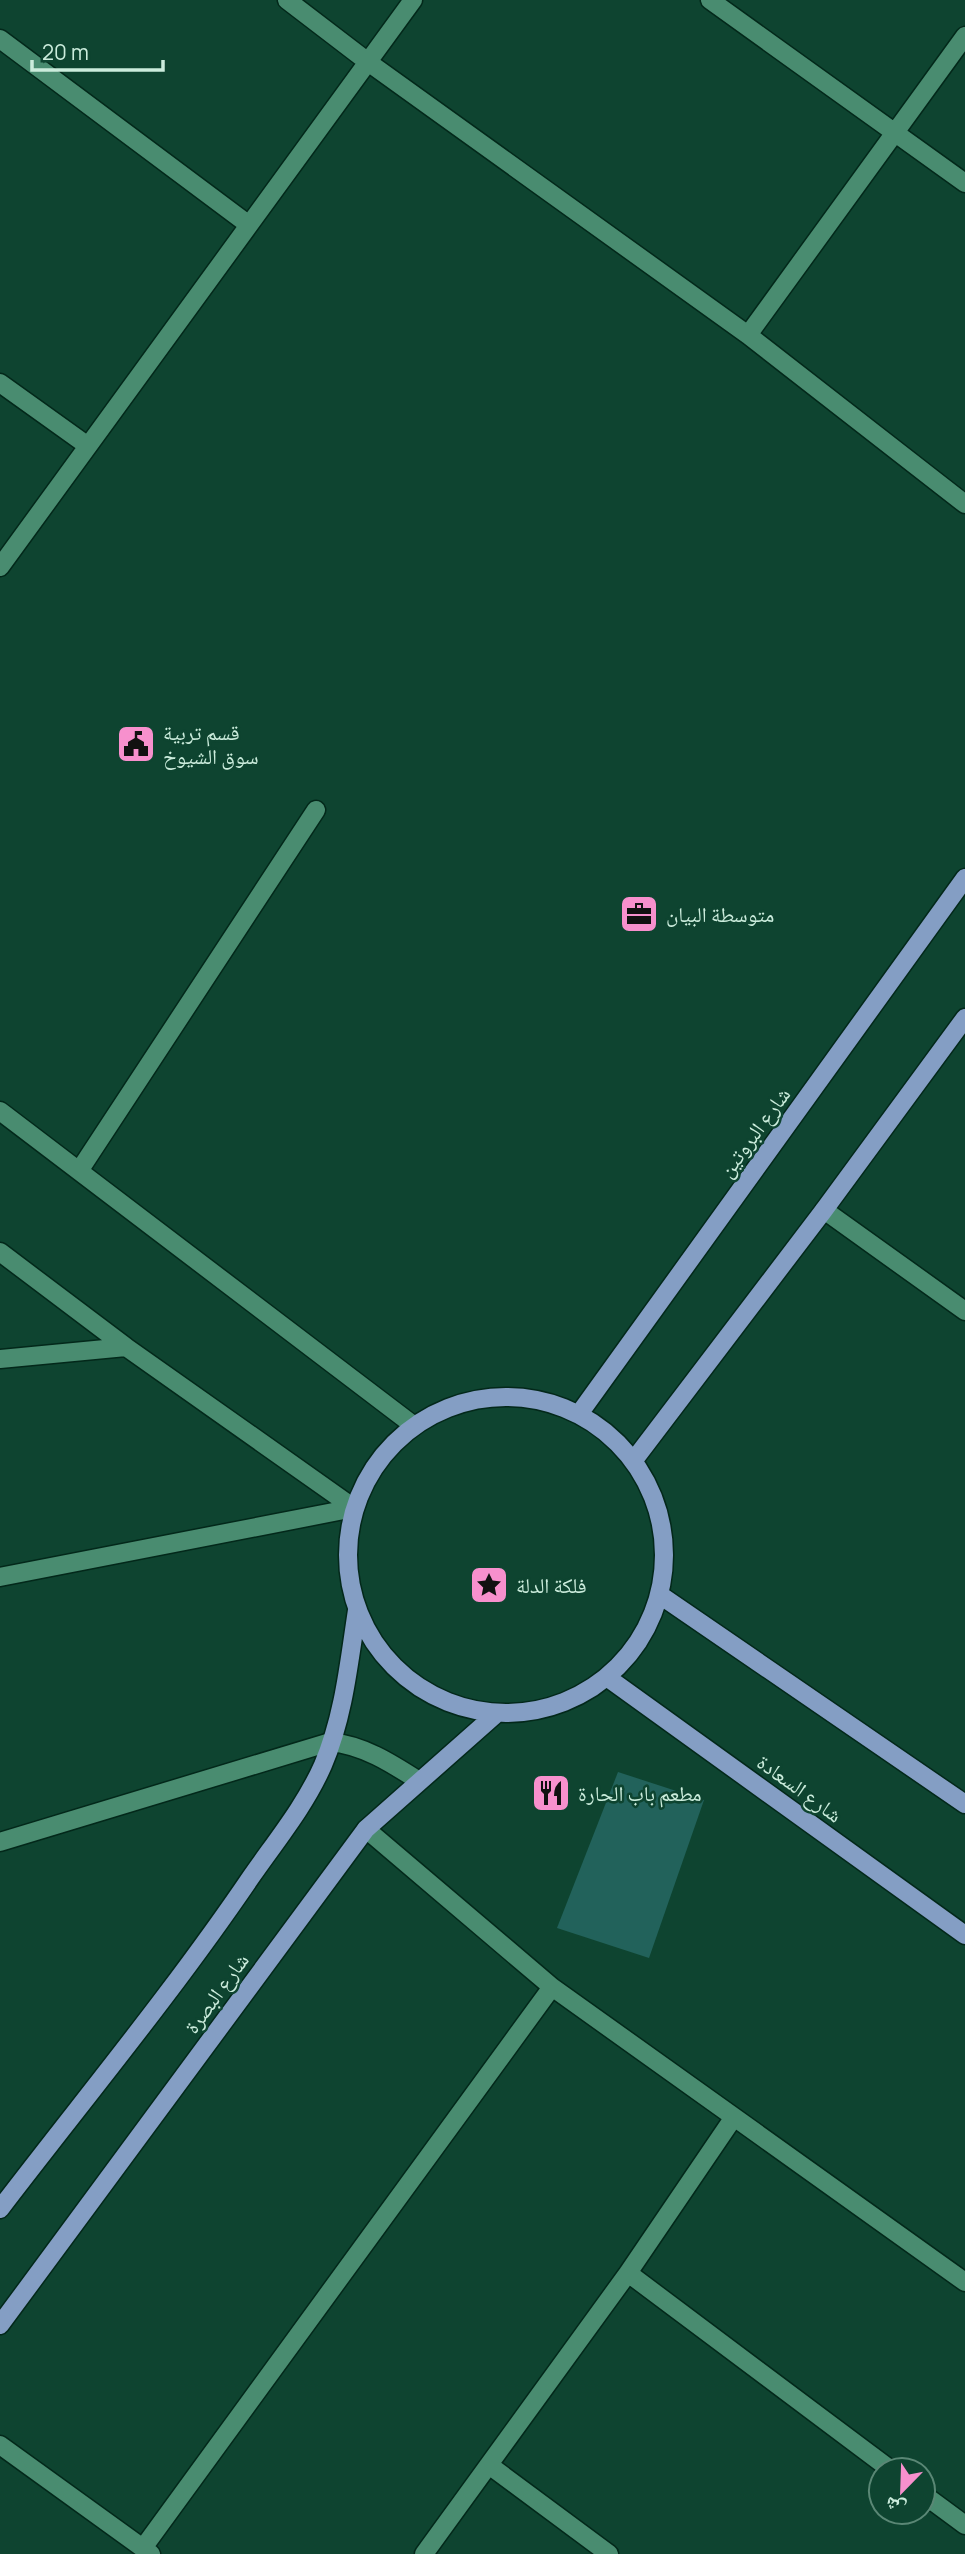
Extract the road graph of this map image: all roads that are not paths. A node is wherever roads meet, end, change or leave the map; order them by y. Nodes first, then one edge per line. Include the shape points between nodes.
1 (287, 0) edge
2 (413, 0) edge
3 (710, 0) edge
4 (965, 36) edge
5 (0, 39) edge
6 (368, 62) junction
7 (895, 133) junction
8 (965, 183) edge
9 (249, 225) junction
10 (748, 335) junction
11 (0, 383) edge
12 (88, 446) junction
13 (965, 504) edge
14 (0, 567) edge
15 (316, 810) dead end
16 (965, 878) edge
17 (965, 1018) edge
18 (0, 1111) edge
19 (79, 1171) junction
20 (824, 1210) junction
21 (0, 1252) edge
22 (965, 1311) edge
23 (126, 1347) junction
24 (0, 1359) edge
25 (579, 1414) junction
26 (414, 1425) junction
27 (634, 1460) junction
28 (354, 1508) junction
29 (0, 1577) edge
30 (660, 1595) junction
31 (357, 1610) junction
32 (608, 1678) junction
33 (496, 1714) junction
34 (330, 1742) junction
35 (419, 1781) junction
36 (965, 1804) edge
37 (366, 1829) junction
38 (0, 1842) edge
39 (965, 1936) edge
40 (552, 1987) junction
41 (734, 2117) junction
42 (0, 2208) edge
43 (628, 2273) junction
44 (965, 2281) edge
45 (0, 2325) edge
46 (0, 2445) edge
47 (872, 2456) edge
48 (489, 2465) junction
49 (937, 2504) edge
50 (965, 2525) edge
51 (147, 2551) edge
52 (424, 2554) edge
53 (609, 2554) edge

1 - 6 street
2 - 6 street
3 - 7 street
4 - 7 street
5 - 9 street
6 - 9 street
6 - 10 street
7 - 8 street
7 - 10 street
9 - 12 street
10 - 13 street
11 - 12 street
12 - 14 street
15 - 19 street
16 - 25 main road, شارع البروتين
17 - 20 main road
18 - 19 street
19 - 26 street
20 - 22 street
20 - 27 main road
21 - 23 street
23 - 24 street
23 - 28 street
25 - 26 main road via 538,1399 494,1396 452,1405
25 - 27 main road via 609,1433
26 - 28 main road via 377,1462
27 - 30 main road via 657,1502 666,1548
28 - 29 street
28 - 31 main road via 347,1559
30 - 32 main road via 641,1641
30 - 36 main road
31 - 33 main road via 379,1650 411,1682 451,1704
31 - 34 main road, شارع البصرة via 347,1684
32 - 33 main road via 574,1699 536,1711
32 - 39 main road, شارع السعادة
33 - 35 main road, شارع البصرة
34 - 35 street via 370,1752
34 - 38 street
34 - 42 main road, شارع البصرة via 305,1799 216,1929
35 - 37 main road, شارع البصرة
37 - 40 street
37 - 45 main road, شارع البصرة
40 - 41 street
40 - 51 street
41 - 43 street
41 - 44 street
43 - 47 street
43 - 48 street
46 - 51 street
48 - 52 street
48 - 53 street
49 - 50 street

